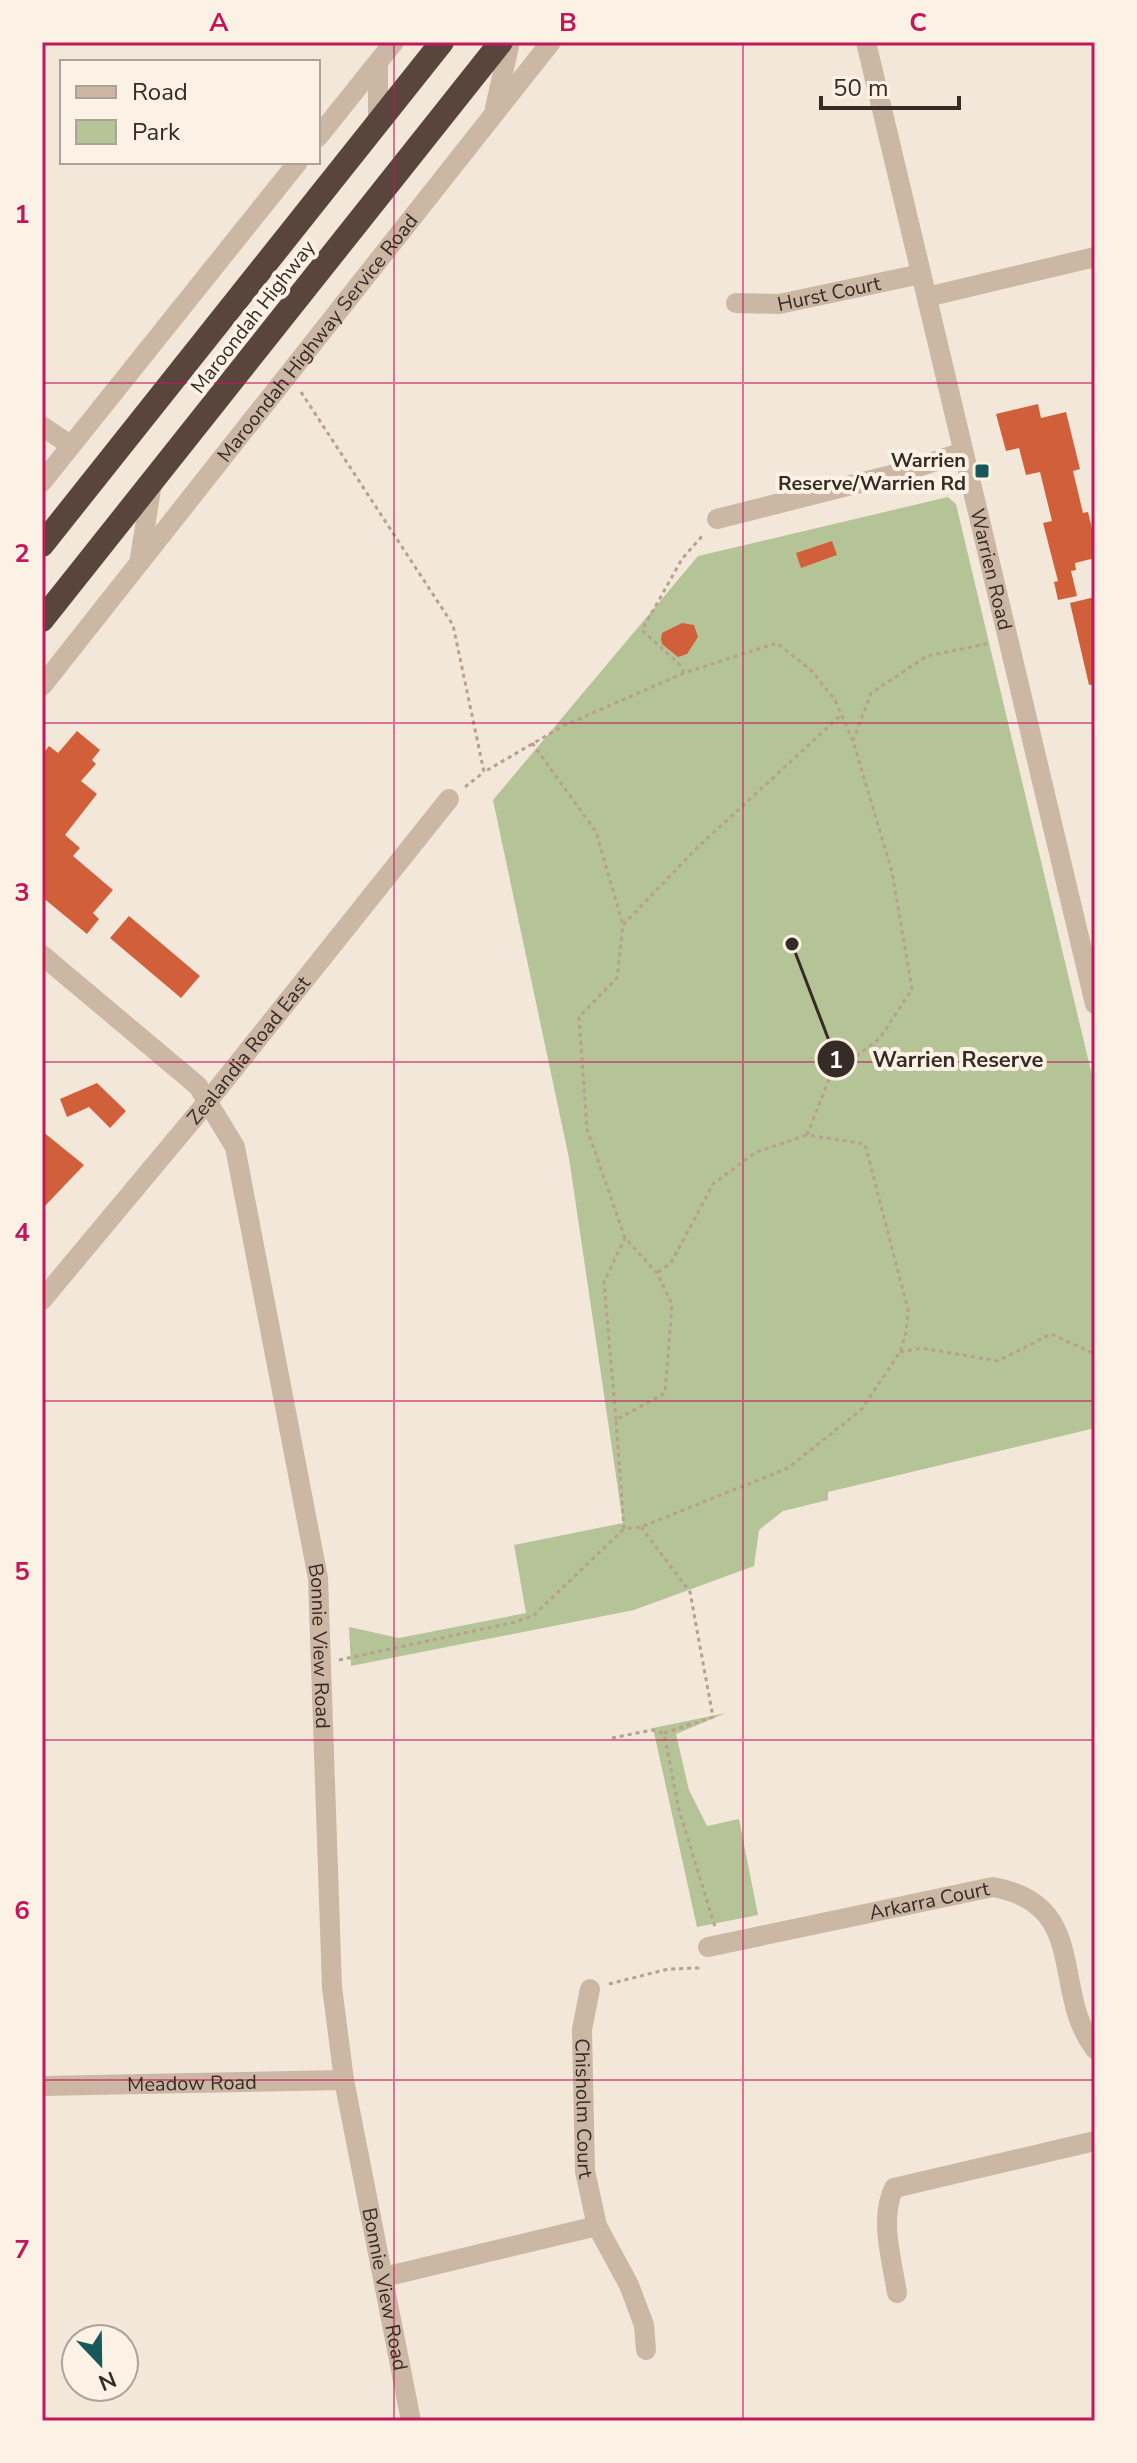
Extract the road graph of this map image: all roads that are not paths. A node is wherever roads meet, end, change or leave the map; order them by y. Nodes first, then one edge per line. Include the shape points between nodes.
1 (394, 42) edge
2 (442, 42) edge
3 (501, 42) edge
4 (510, 42) edge
5 (551, 42) edge
6 (866, 42) edge
7 (378, 63) junction
8 (493, 115) junction
9 (378, 123) junction
10 (320, 135) edge
11 (296, 164) edge
12 (1095, 257) edge
13 (921, 274) junction
14 (927, 297) junction
15 (736, 303) dead end
16 (42, 426) edge
17 (70, 445) junction
18 (963, 452) junction
19 (42, 482) edge
20 (152, 483) junction
21 (717, 519) road end
22 (42, 545) edge
23 (140, 559) junction
24 (42, 620) edge
25 (42, 686) edge
26 (449, 799) road end
27 (42, 955) edge
28 (1095, 1004) edge
29 (208, 1101) junction
30 (42, 1300) edge
31 (708, 1947) road end
32 (590, 1989) road end
33 (1095, 2049) edge
34 (344, 2080) junction
35 (42, 2086) edge
36 (1095, 2141) edge
37 (597, 2226) junction
38 (384, 2277) junction
39 (897, 2293) dead end
40 (646, 2350) dead end
41 (411, 2421) edge

1 - 7 street
2 - 9 highway, Maroondah Highway
3 - 20 highway, Maroondah Highway
4 - 8 street, Maroondah Highway Service Road
5 - 8 street, Maroondah Highway Service Road
6 - 13 street, Warrien Road
7 - 9 street
7 - 10 street
8 - 23 street, Maroondah Highway Service Road
9 - 22 highway, Maroondah Highway
11 - 17 street
12 - 14 street
13 - 14 street, Warrien Road
13 - 15 street, Hurst Court via 779,304
14 - 18 street, Warrien Road
16 - 17 street
17 - 19 street
18 - 21 street
18 - 28 street, Warrien Road
20 - 23 street, Maroondah Highway Service Road
20 - 24 highway, Maroondah Highway
23 - 25 street, Maroondah Highway Service Road
26 - 29 street, Zealandia Road East
27 - 29 street, Bonnie View Road via 198,1086
29 - 30 street, Zealandia Road East
29 - 34 street, Bonnie View Road via 235,1147 318,1578 332,1987
31 - 33 street, Arkarra Court via 993,1887 1009,1890 1043,1910 1058,1928 1080,2024
32 - 37 street, Chisholm Court via 582,2029 585,2171
34 - 35 street, Meadow Road
34 - 38 street, Bonnie View Road
36 - 39 street via 894,2188 887,2219
37 - 38 street
37 - 40 street, Chisholm Court via 629,2285 644,2325
38 - 41 street, Bonnie View Road

